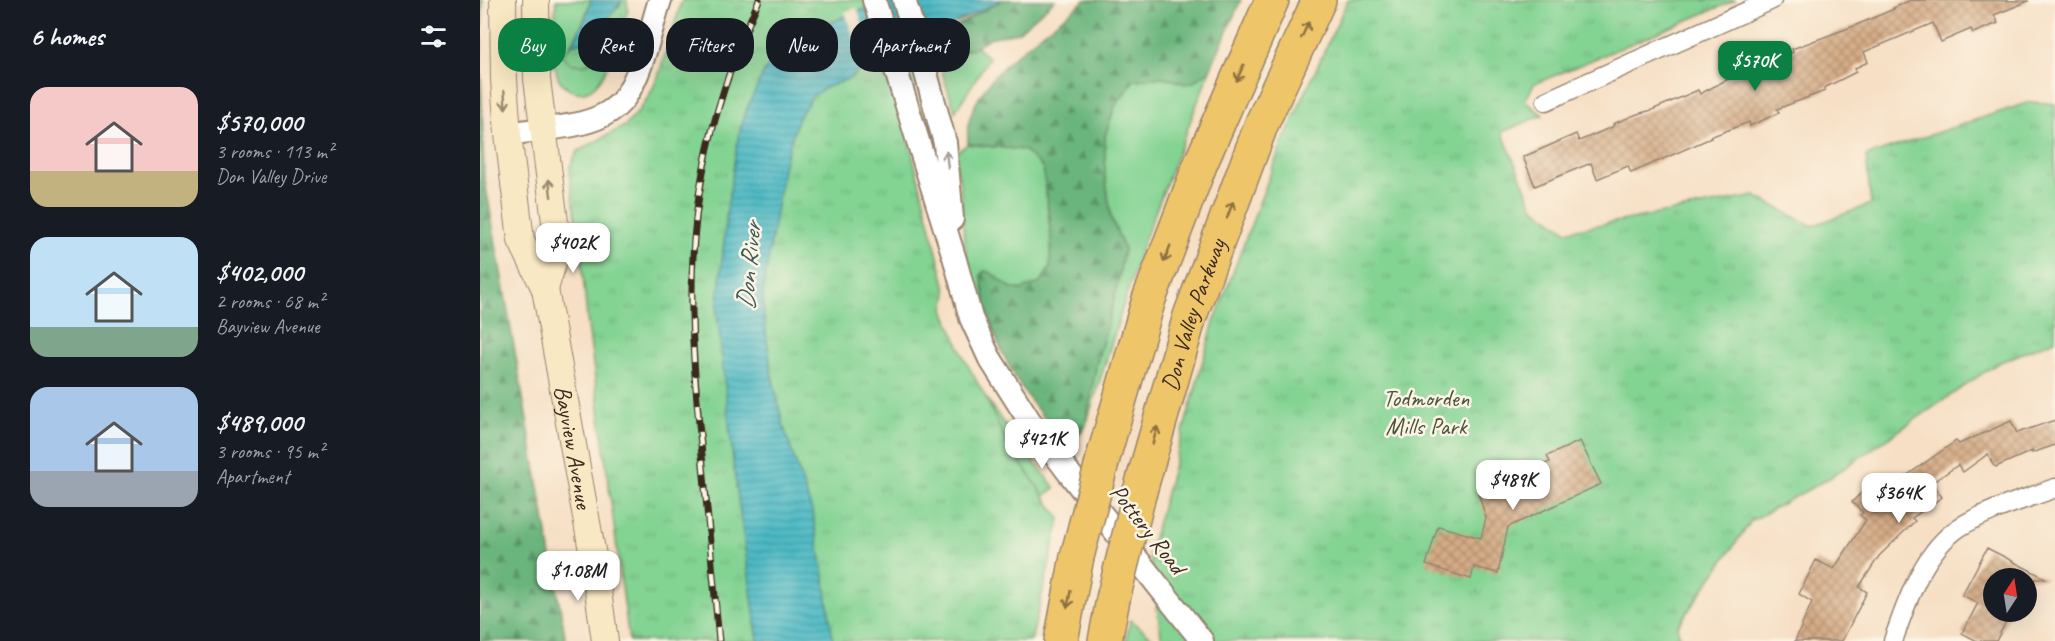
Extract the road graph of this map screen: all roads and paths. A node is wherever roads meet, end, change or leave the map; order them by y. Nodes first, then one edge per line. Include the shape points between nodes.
1 (503, 0) edge
2 (536, 0) edge
3 (660, 0) edge
4 (874, 0) edge
5 (904, 0) edge
6 (1272, 0) edge
7 (1319, 0) edge
8 (1772, 0) edge
9 (1546, 101) dead end
10 (543, 128) junction
11 (508, 134) junction
12 (955, 260) junction
13 (545, 289) junction
14 (2055, 488) edge
15 (605, 641) edge
16 (1061, 641) edge
17 (1105, 641) edge
18 (1202, 641) edge
19 (1893, 641) edge

1 -> 11 main road, Bayview Avenue
2 - 10 main road, Bayview Avenue via 537,79
3 - 10 street via 625,97 600,117
4 - 12 street, Pottery Road
12 -> 5 street, Pottery Road via 945,143
6 -> 16 highway, Don Valley Parkway, bridge via 1200,165 1149,299 1077,556
17 -> 7 highway, Don Valley Parkway, bridge via 1140,491 1190,316 1262,123
8 - 9 street
10 - 11 street
13 -> 10 main road, Bayview Avenue via 558,246
11 - 13 main road, Bayview Avenue via 521,240
12 - 18 street, Pottery Road via 970,318 1011,393
13 - 15 main road, Bayview Avenue
14 - 19 street via 1993,511 1960,527 1941,543 1908,598

